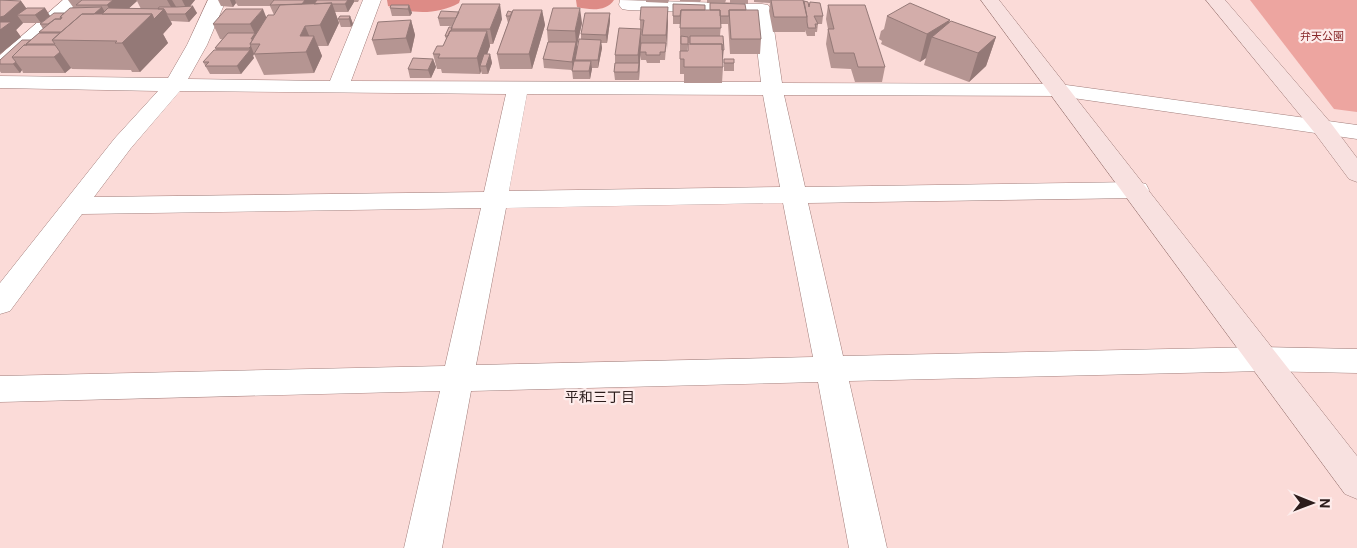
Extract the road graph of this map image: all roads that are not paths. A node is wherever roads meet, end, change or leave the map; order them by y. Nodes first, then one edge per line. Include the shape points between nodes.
1 (74, 0) edge
2 (217, 0) edge
3 (372, 0) edge
4 (629, 0) edge
5 (990, 0) edge
6 (1215, 0) edge
7 (782, 8) edge
8 (762, 9) junction
9 (0, 65) edge
10 (0, 82) edge
11 (174, 85) junction
12 (338, 87) junction
13 (518, 88) junction
14 (772, 89) junction
15 (1059, 90) junction
16 (1322, 127) junction
17 (1357, 132) edge
18 (1357, 174) edge
19 (1137, 190) junction
20 (795, 196) junction
21 (495, 200) junction
22 (72, 206) junction
23 (0, 303) edge
24 (1264, 359) junction
25 (1357, 361) edge
26 (830, 368) junction
27 (459, 376) junction
28 (0, 388) edge
29 (1357, 483) edge
30 (423, 548) edge
31 (868, 548) edge

1 - 9 street
2 - 11 street
3 - 12 street
4 - 8 street via 628,4
5 - 15 street
6 - 16 street
7 - 8 street
8 - 14 street
10 - 11 street
11 - 12 street
11 - 22 street
12 - 13 street
13 - 14 street
13 - 21 street
14 - 15 street
14 - 20 street
15 - 16 street
15 - 19 street
16 - 17 street
16 - 18 street
19 - 20 street
19 - 24 street
20 - 21 street
20 - 26 street
21 - 22 street
21 - 27 street
22 - 23 street
24 - 25 street
24 - 26 street
24 - 29 street
26 - 27 street
26 - 31 street
27 - 28 street
27 - 30 street

